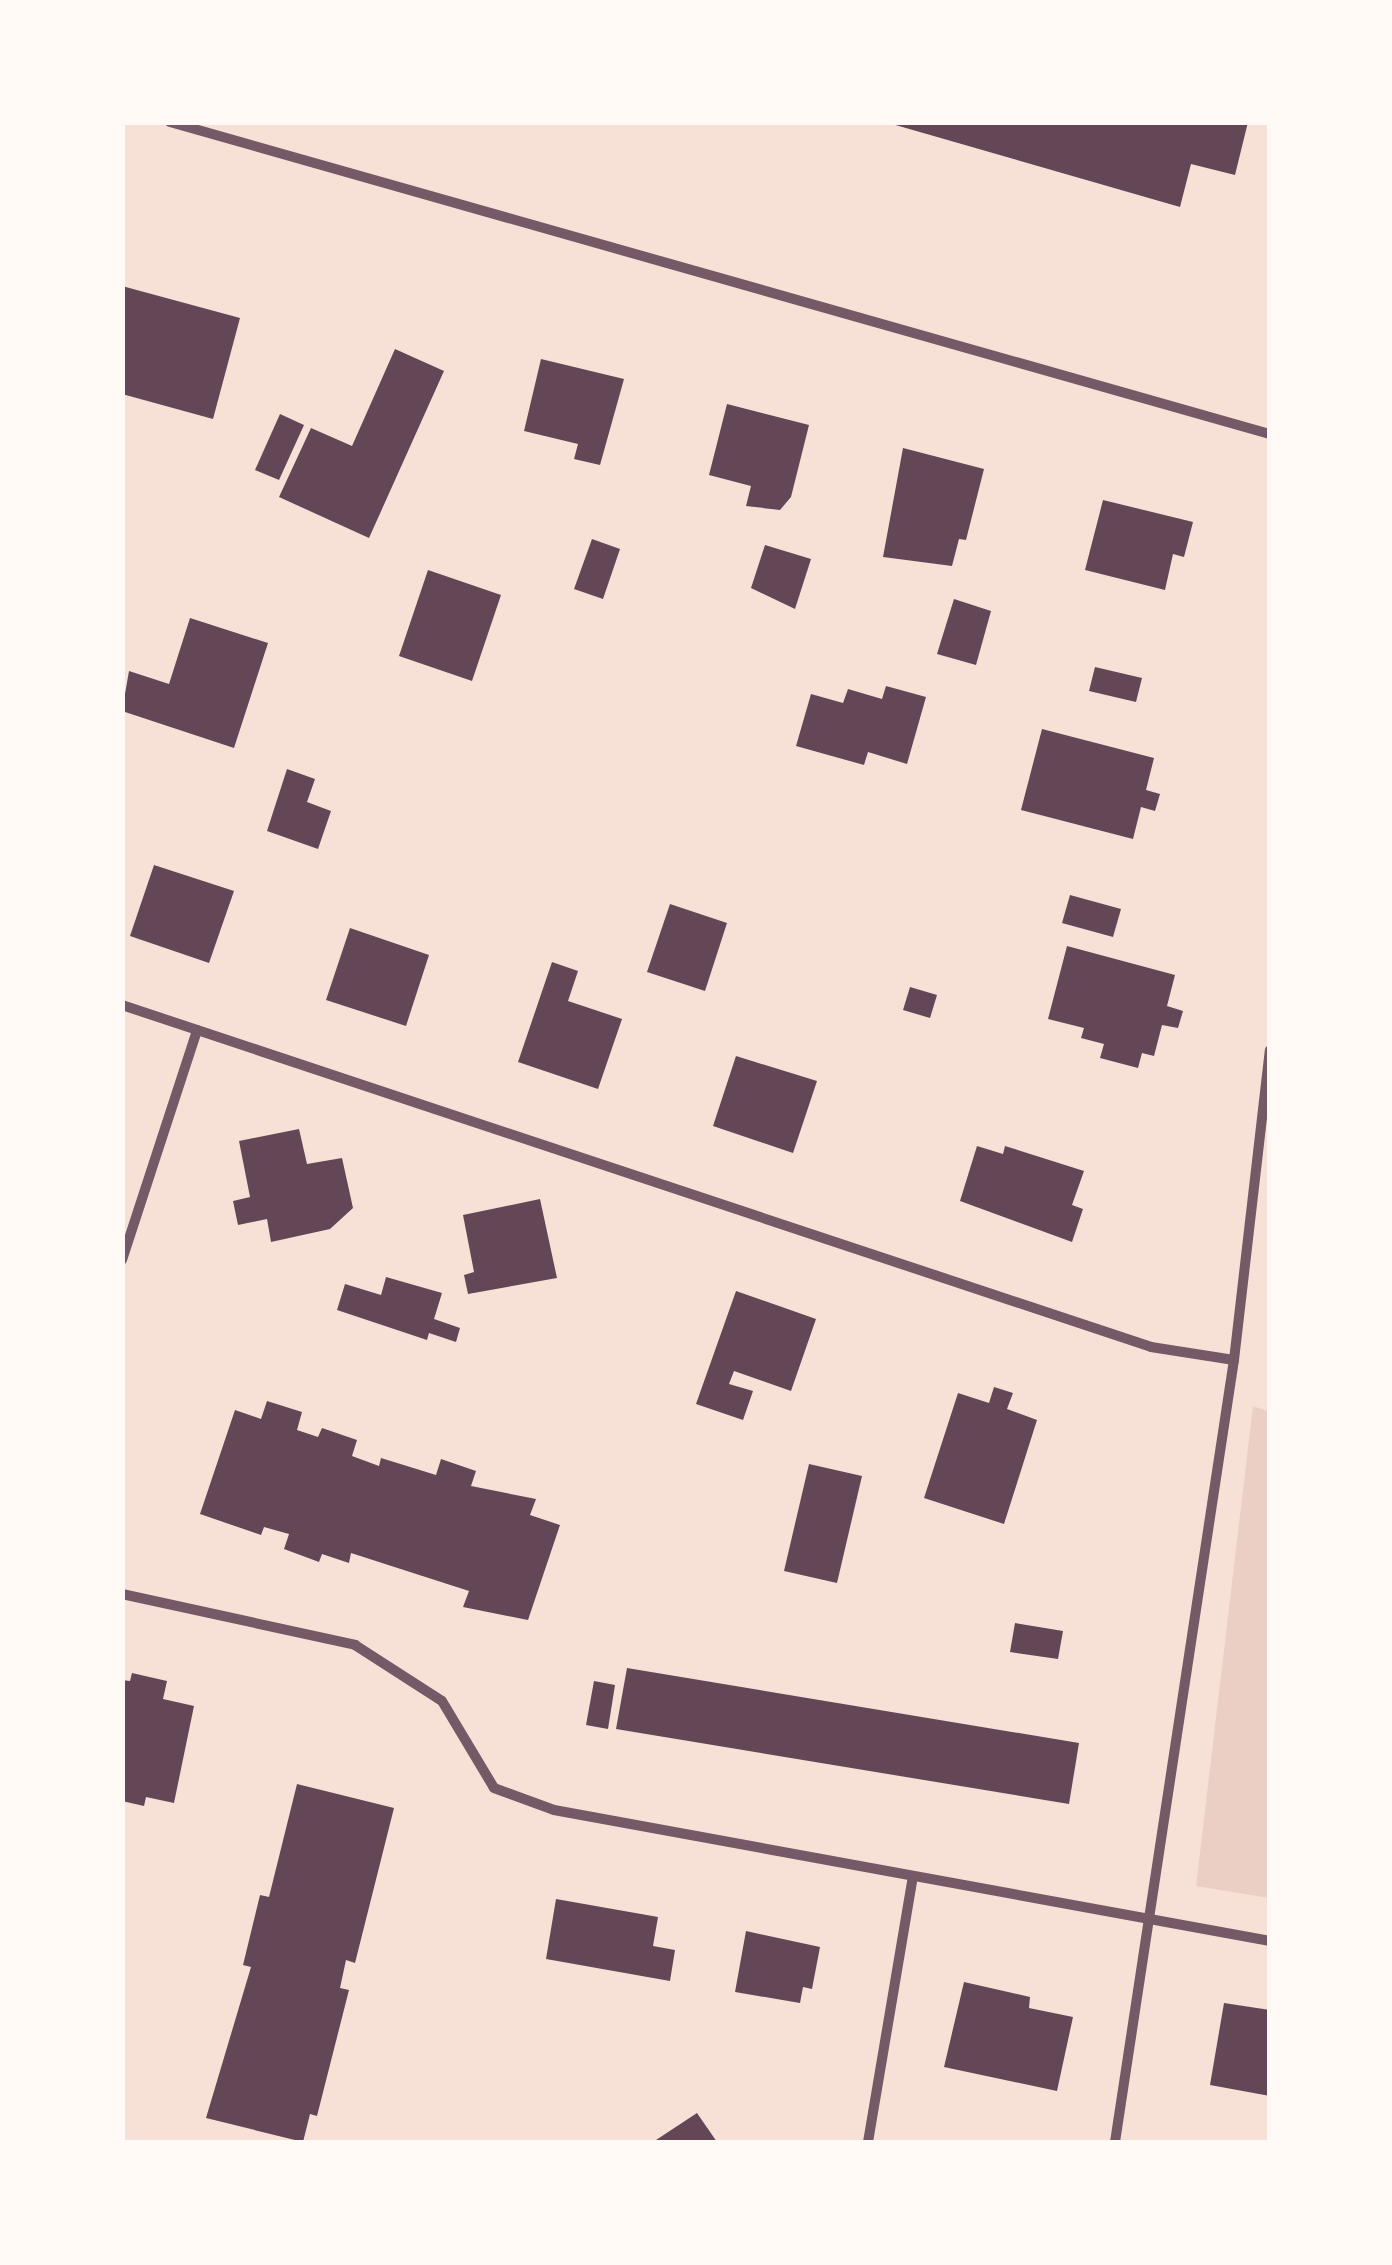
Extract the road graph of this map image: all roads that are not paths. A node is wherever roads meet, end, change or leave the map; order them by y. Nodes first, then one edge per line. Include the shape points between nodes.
1 (170, 122) edge
2 (198, 126) edge
3 (1270, 434) edge
4 (122, 1006) edge
5 (197, 1030) junction
6 (1270, 1050) edge
7 (122, 1260) edge
8 (1234, 1360) junction
9 (122, 1594) edge
10 (913, 1877) junction
11 (1149, 1920) junction
12 (1270, 1941) edge
13 (868, 2142) edge
14 (1115, 2142) edge

1 - 2 street
2 - 3 street
4 - 5 street
5 - 7 street
5 - 8 street via 1152,1348
6 - 8 street
8 - 11 street
9 - 10 street via 355,1645 442,1701 494,1788 554,1810
10 - 11 street
10 - 13 street
11 - 12 street
11 - 14 street

